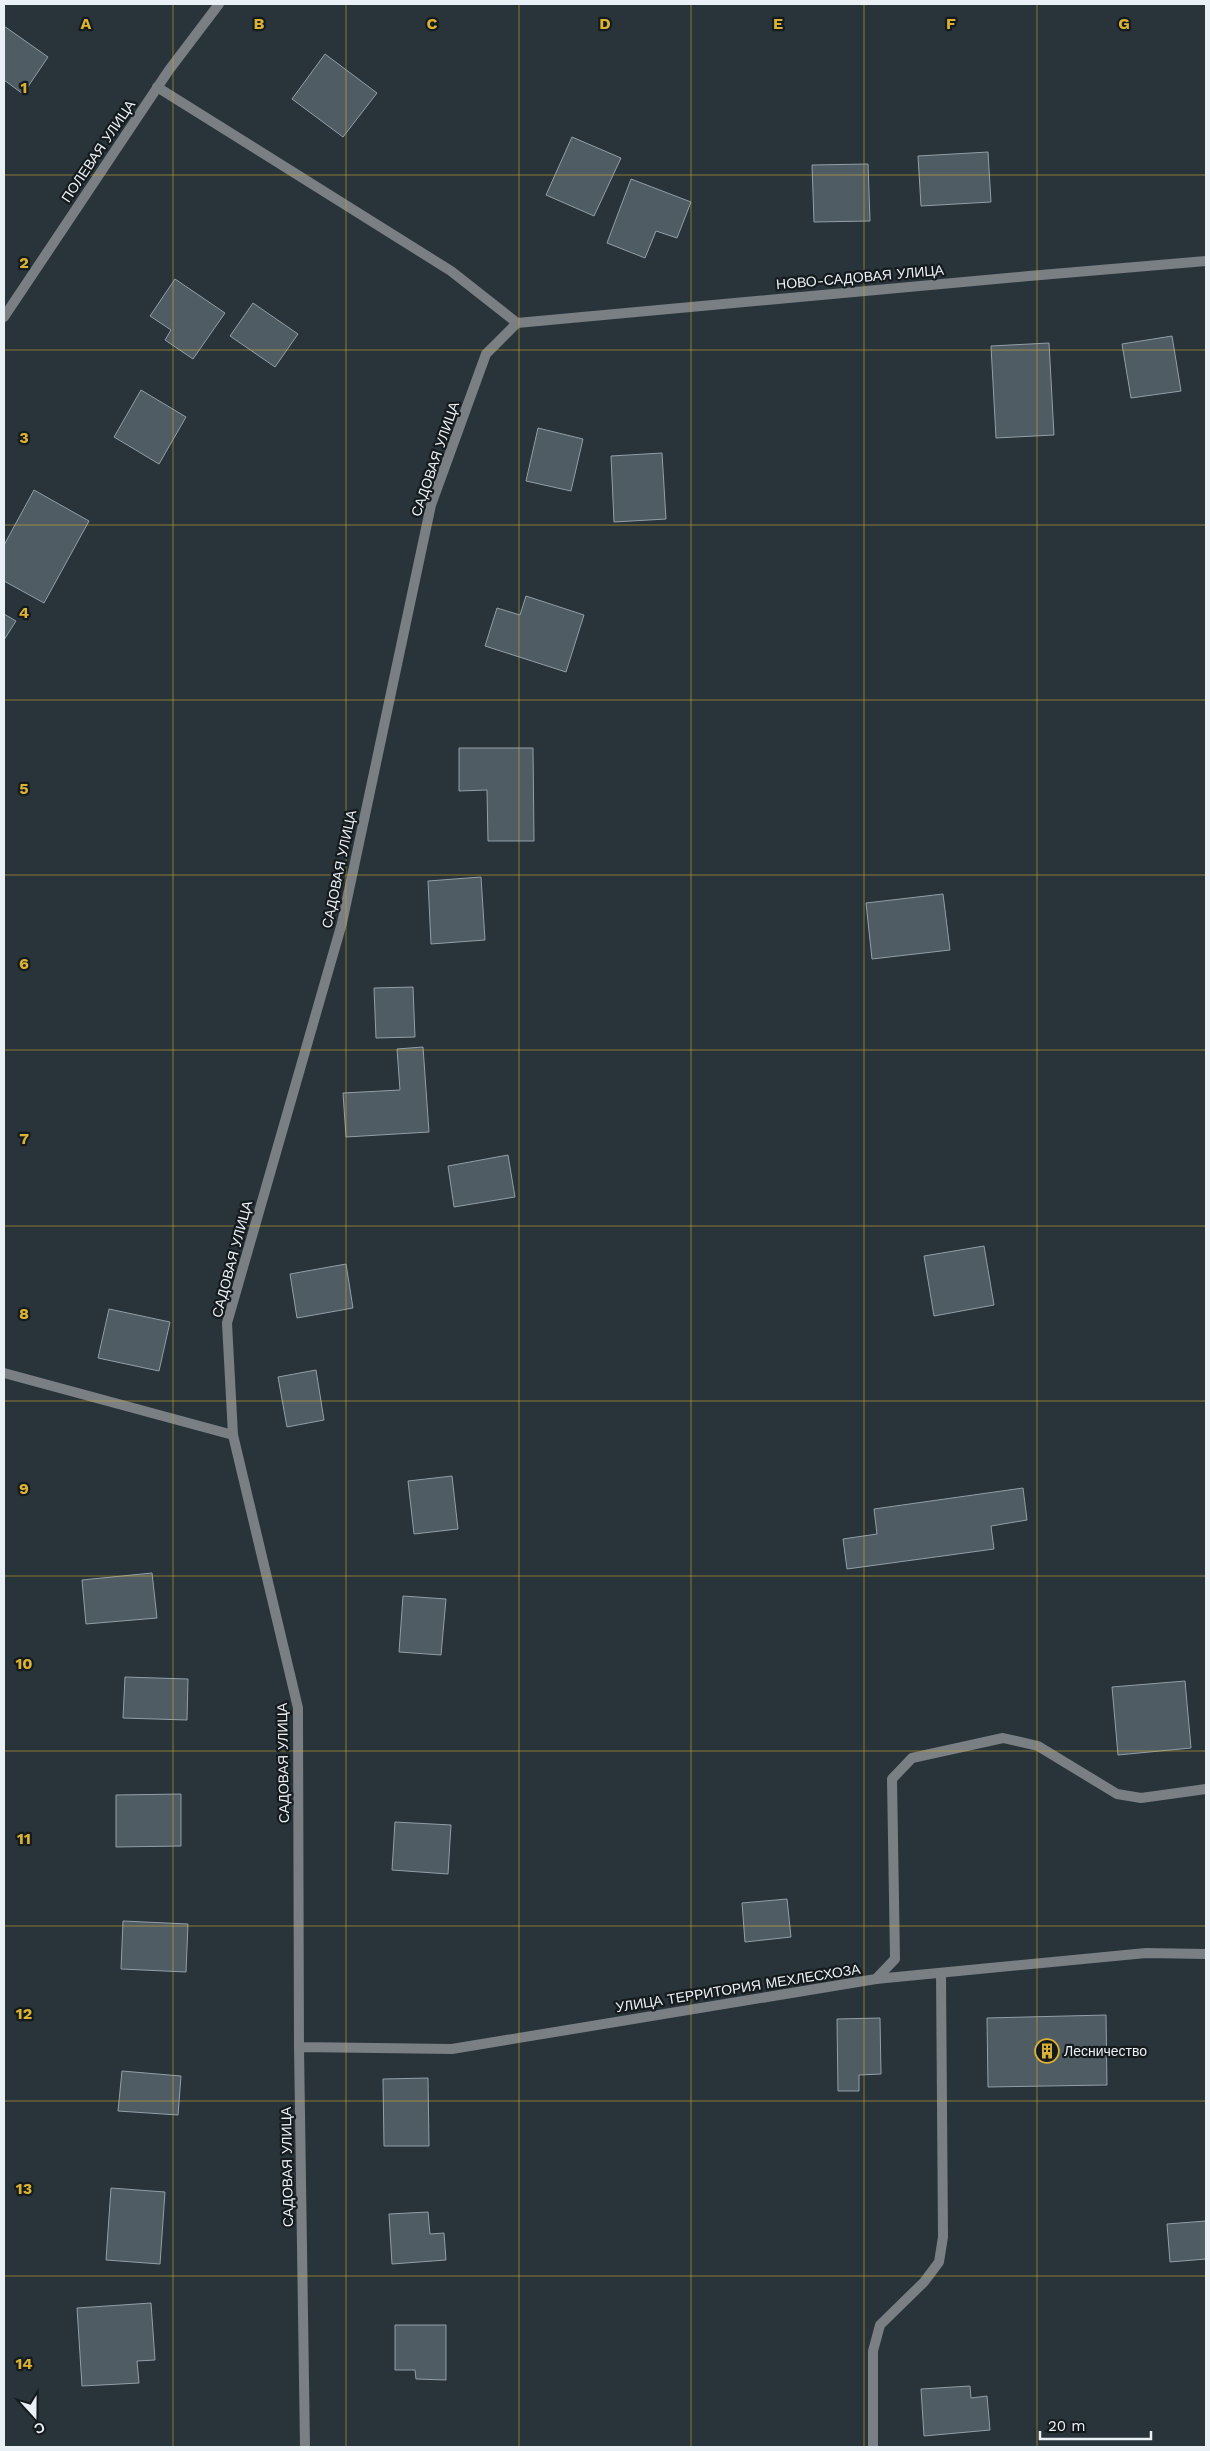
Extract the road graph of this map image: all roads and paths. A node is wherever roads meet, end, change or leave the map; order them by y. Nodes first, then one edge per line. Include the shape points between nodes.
1 (219, 4) edge
2 (157, 88) junction
3 (1206, 261) edge
4 (4, 317) edge
5 (517, 323) junction
6 (4, 1373) edge
7 (234, 1435) junction
8 (1206, 1789) edge
9 (1206, 1954) edge
10 (941, 1973) junction
11 (876, 1979) junction
12 (299, 2047) junction
13 (305, 2447) edge
14 (874, 2447) edge

1 - 2 street, ПОЛЕВАЯ УЛИЦА
2 - 4 street, ПОЛЕВАЯ УЛИЦА
2 - 5 street via 451,271
3 - 5 street, НОВО-САДОВАЯ УЛИЦА
5 - 7 street, САДОВАЯ УЛИЦА via 486,354 431,505 342,923 227,1323
6 - 7 street
7 - 12 street, САДОВАЯ УЛИЦА via 298,1708
8 - 11 street, УЛИЦА ТЕРРИТОРИЯ МЕХЛЕСХОЗА via 1141,1798 1117,1794 1038,1746 1003,1738 912,1758 892,1779 895,1959
9 - 10 street via 1146,1953
10 - 11 street
10 - 14 street via 943,2237 939,2262 924,2282 880,2325 873,2351
11 - 12 street, УЛИЦА ТЕРРИТОРИЯ МЕХЛЕСХОЗА via 452,2050
12 - 13 street, САДОВАЯ УЛИЦА

